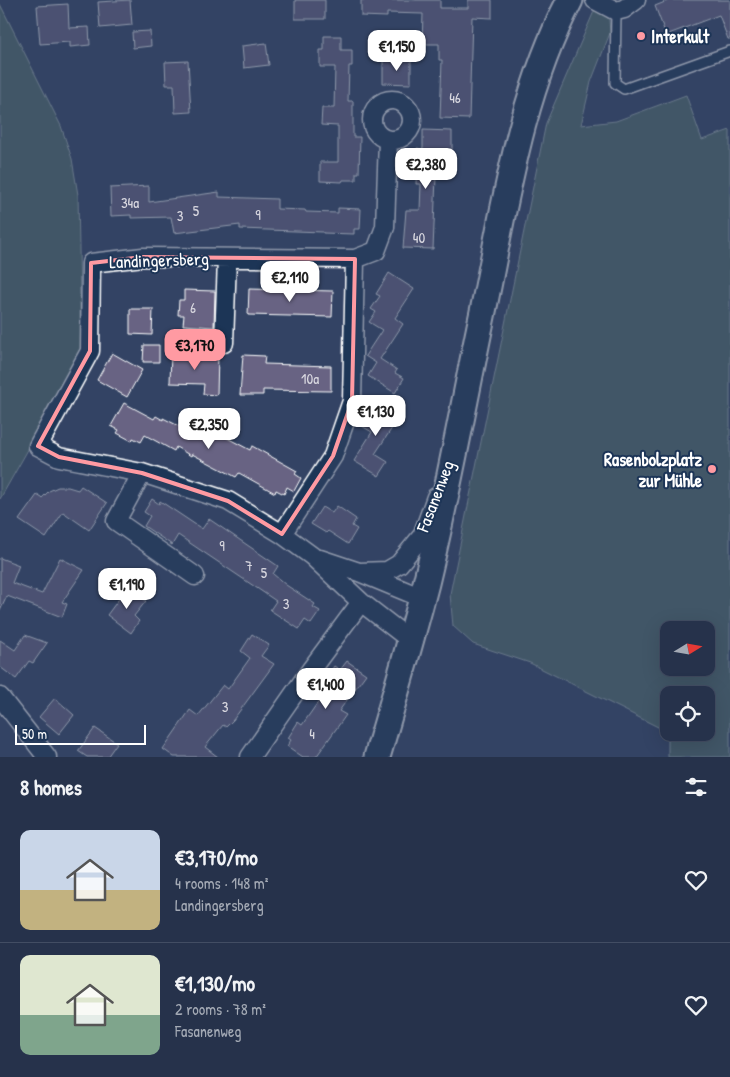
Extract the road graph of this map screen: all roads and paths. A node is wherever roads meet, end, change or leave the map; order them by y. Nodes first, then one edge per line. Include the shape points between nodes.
1 (570, 0) edge
2 (595, 0) edge
3 (636, 0) edge
4 (616, 10) junction
5 (730, 52) edge
6 (388, 140) dead end
7 (227, 259) junction
8 (355, 259) junction
9 (224, 343) dead end
10 (457, 440) junction
11 (38, 446) joint
12 (142, 473) junction
13 (282, 534) junction
14 (312, 556) junction
15 (359, 572) junction
16 (195, 576) dead end
17 (422, 598) junction
18 (361, 602) junction
19 (410, 640) junction
20 (0, 697) edge
21 (47, 757) edge
22 (250, 757) edge
23 (376, 757) edge

1 - 10 main road via 543,60 528,104
2 - 4 street
3 - 4 street via 624,9
4 - 5 lane via 615,83 624,88
6 - 8 street, Landingersberg via 384,227 376,251
7 - 8 street, Landingersberg
7 - 9 street, Landingersberg
7 - 11 street, Landingersberg via 142,257 91,263 90,351
8 - 13 street via 352,401 333,456
10 - 15 street, Fasanenweg via 422,536 399,564 387,572
10 - 17 main road
11 - 12 street, Fasanenweg via 59,457
12 - 13 street, Fasanenweg via 228,500
12 - 16 street via 116,521
13 - 14 street, Fasanenweg
14 - 15 street, Fasanenweg
14 - 18 street, Fasanenweg
15 - 17 street, Fasanenweg
17 - 19 main road
18 - 19 street, Fasanenweg
18 - 22 street
19 - 23 main road
20 - 21 street

